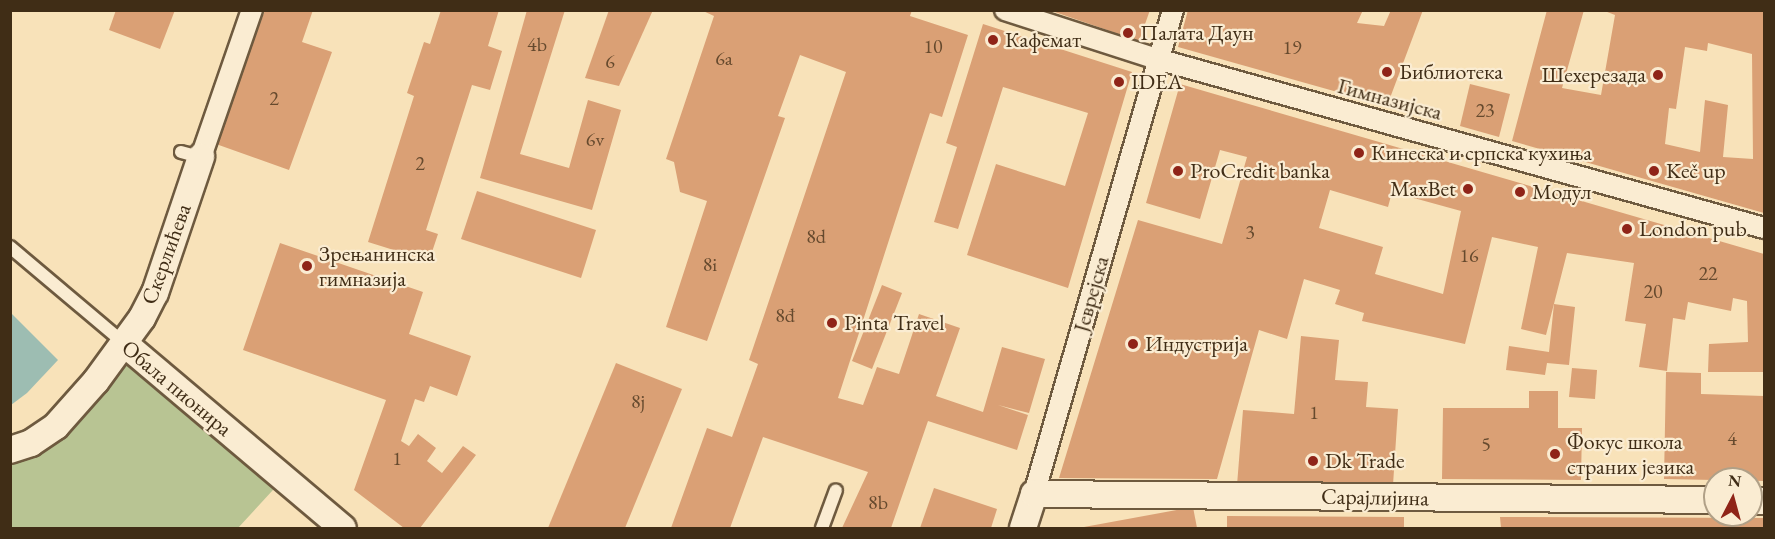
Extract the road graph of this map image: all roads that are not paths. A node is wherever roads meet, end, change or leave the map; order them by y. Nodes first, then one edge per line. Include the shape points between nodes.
1 (252, 10) edge
2 (1005, 10) edge
3 (1173, 10) edge
4 (1157, 59) junction
5 (198, 157) joint
6 (1764, 228) edge
7 (10, 247) edge
8 (125, 344) junction
9 (10, 450) edge
10 (836, 490) dead end
11 (1034, 494) junction
12 (1703, 500) edge
13 (343, 528) edge
14 (822, 528) edge
15 (1023, 528) edge

1 - 5 street, Скерлићева
2 - 4 street, Гимназијска
3 - 4 street, Јеврејска
4 - 6 street, Гимназијска
4 - 11 street, Јеврејска
5 - 8 street, Скерлићева via 155,293
7 - 8 lane, Обала пионира
8 - 9 street, Скерлићева via 56,426 31,443
8 - 13 street, Обала пионира
10 - 14 lane
11 - 12 street, Сарајлијина
11 - 15 street, Јеврејска

